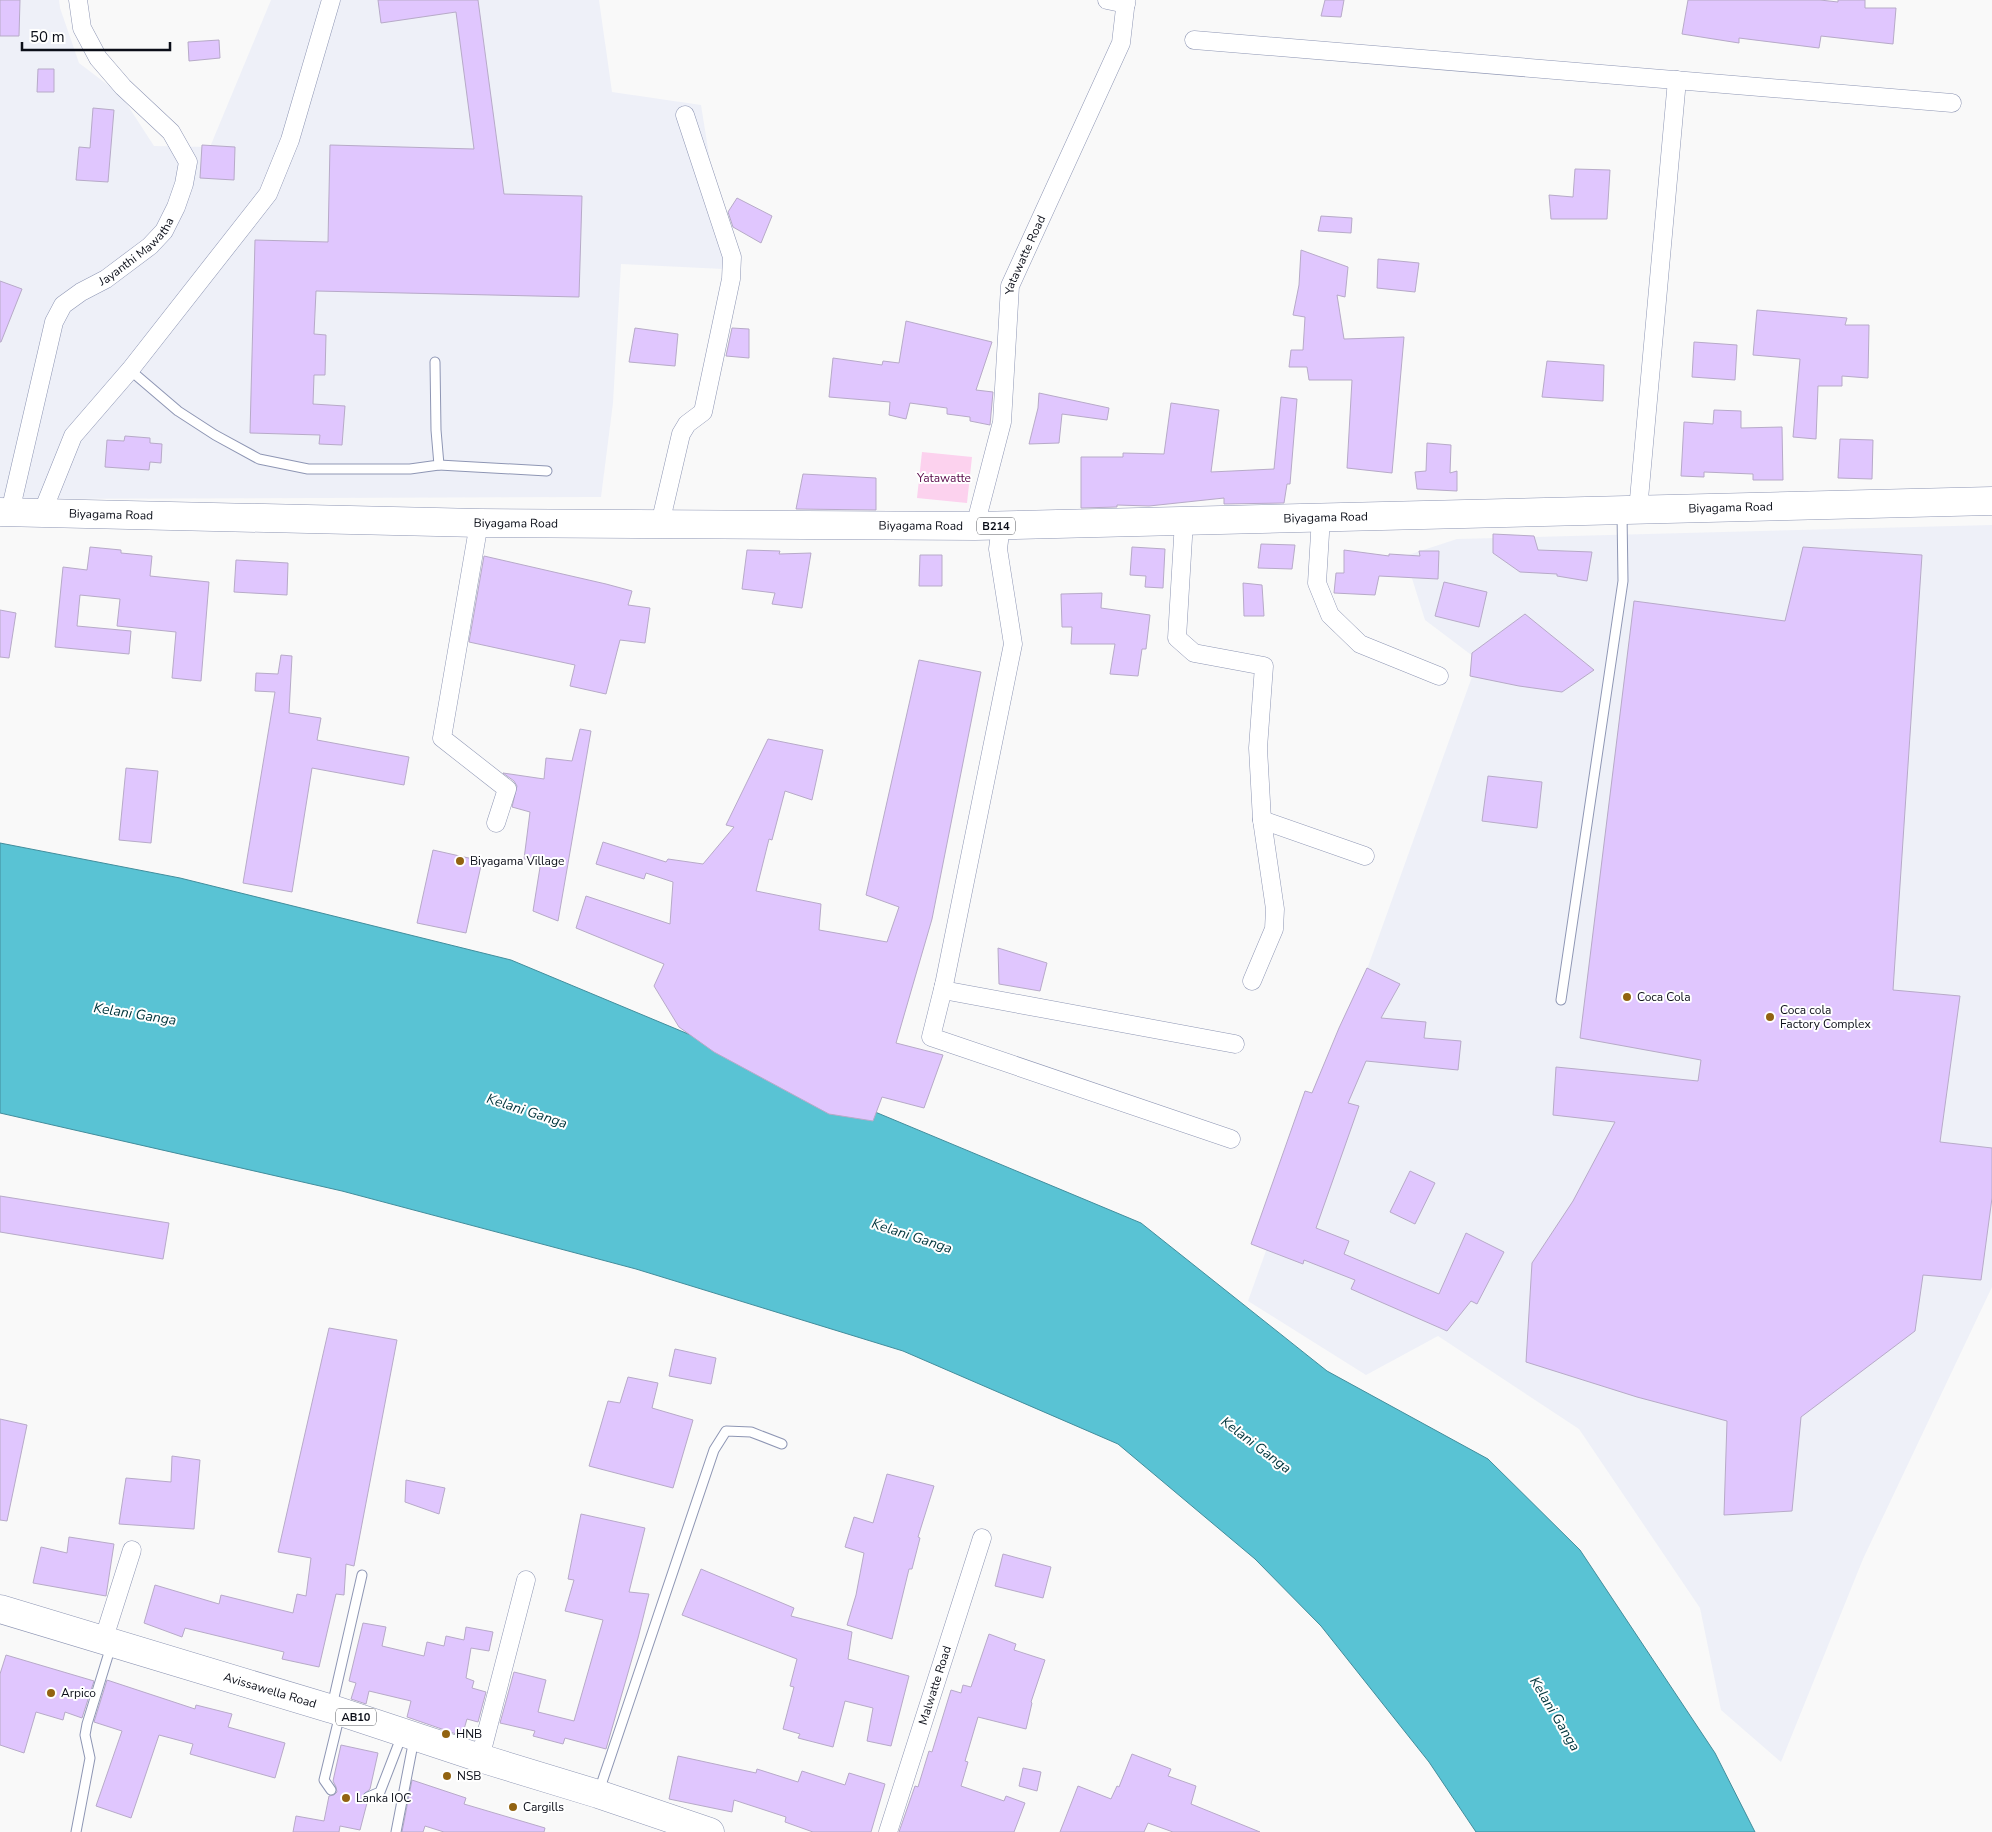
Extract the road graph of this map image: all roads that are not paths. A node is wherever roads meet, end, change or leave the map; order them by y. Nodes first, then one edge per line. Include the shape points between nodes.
1 (78, 0) edge
2 (331, 0) edge
3 (1107, 0) edge
4 (1126, 2) edge
5 (1194, 40) dead end
6 (1678, 80) junction
7 (1952, 103) dead end
8 (685, 115) dead end
9 (434, 362) dead end
10 (130, 370) junction
11 (439, 465) junction
12 (546, 471) dead end
13 (1992, 501) edge
14 (1630, 510) junction
15 (5, 512) edge
16 (42, 514) junction
17 (1321, 517) junction
18 (1184, 521) junction
19 (479, 523) junction
20 (660, 524) junction
21 (988, 526) junction
22 (1439, 676) dead end
23 (1262, 820) junction
24 (496, 823) dead end
25 (1365, 856) dead end
26 (1252, 980) dead end
27 (944, 985) junction
28 (1561, 1000) dead end
29 (1235, 1044) dead end
30 (1232, 1139) dead end
31 (782, 1444) dead end
32 (982, 1538) dead end
33 (132, 1550) dead end
34 (362, 1575) dead end
35 (526, 1580) dead end
36 (0, 1609) edge
37 (107, 1642) junction
38 (336, 1710) junction
39 (409, 1734) junction
40 (480, 1758) junction
41 (331, 1790) dead end
42 (598, 1794) junction
43 (368, 1797) dead end
44 (670, 1826) edge
45 (76, 1832) edge
46 (396, 1832) edge
47 (710, 1832) edge
48 (888, 1832) edge

1 - 15 street, Jayanthi Mawatha via 82,28 98,58 123,87 171,132 188,162 176,207 164,231 150,246 106,279 63,304 54,322
2 - 10 street via 290,140 268,194
3 - 4 street
4 - 21 street, Yatawatte Road via 1122,43 1010,286 1002,422
5 - 6 street
6 - 7 street
6 - 14 street
8 - 20 street via 732,257 731,279 703,412 681,434
9 - 11 lane
10 - 11 lane via 178,411 259,459 308,469 410,469
10 - 16 street via 73,436
11 - 12 lane
13 - 14 main road, Biyagama Road / B214
14 - 17 main road, Biyagama Road / B214
14 - 28 lane via 1623,581
15 - 16 main road, Biyagama Road / B214
16 - 19 main road, Biyagama Road / B214
17 - 18 main road, Biyagama Road / B214
17 - 22 street via 1317,583 1330,616 1360,644
18 - 21 main road, Biyagama Road / B214
18 - 23 street via 1177,638 1194,653 1264,666 1258,748
19 - 20 main road, Biyagama Road / B214
19 - 24 street via 442,738 506,788
20 - 21 main road, Biyagama Road / B214
21 - 27 street, Yatawatte Road via 998,549 1012,644
23 - 25 street
23 - 26 street via 1276,909 1274,929
27 - 29 street via 944,990
27 - 30 street, Yatawatte Road via 931,1037
31 - 42 lane via 751,1432 726,1431 714,1450
32 - 48 street, Malwatte Road
33 - 37 street
34 - 38 lane
35 - 40 street
36 - 37 main road, Avissawella Road / AB10
37 - 38 main road, Avissawella Road / AB10
37 - 45 lane via 87,1724 90,1758
38 - 39 main road, Avissawella Road / AB10
38 - 41 lane via 324,1780
39 - 40 main road, Avissawella Road / AB10
39 - 43 lane via 380,1792
39 - 46 lane
40 - 42 main road, Avissawella Road / AB10
42 - 44 main road, Avissawella Road / AB10
44 - 47 main road, Avissawella Road / AB10

